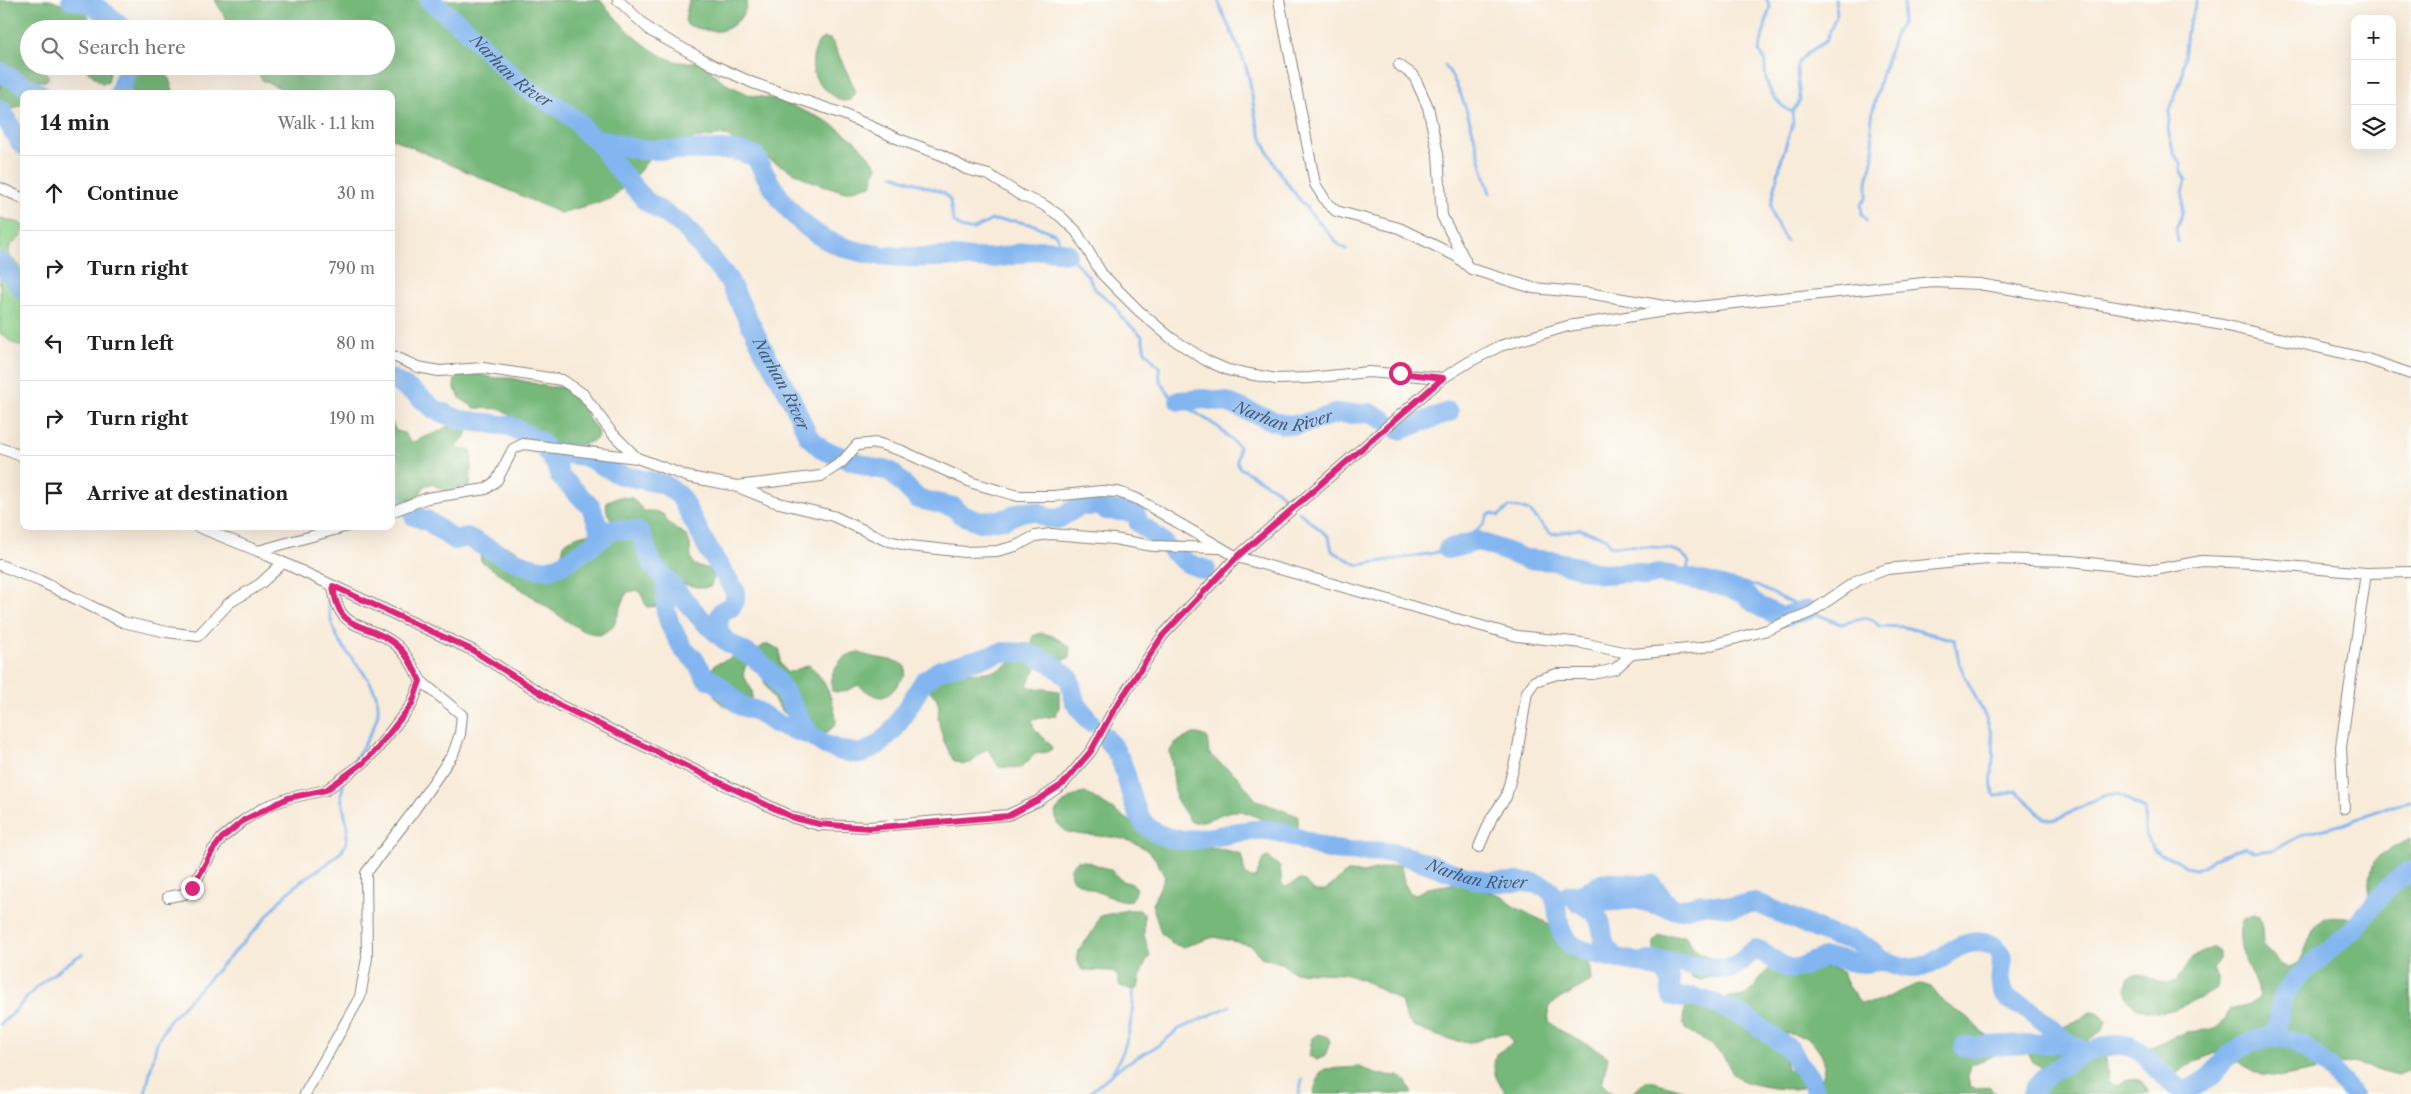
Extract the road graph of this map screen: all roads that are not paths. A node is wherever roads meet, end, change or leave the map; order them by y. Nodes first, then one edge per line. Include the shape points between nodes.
1 (618, 0) edge
2 (1279, 1) edge
3 (1399, 65) dead end
4 (0, 188) edge
5 (20, 197) edge
6 (1471, 270) junction
7 (1678, 309) junction
8 (395, 357) edge
9 (2411, 374) edge
10 (1443, 378) junction
11 (0, 448) edge
12 (20, 456) edge
13 (637, 458) junction
14 (737, 486) junction
15 (395, 510) edge
16 (206, 530) edge
17 (334, 530) edge
18 (1220, 548) junction
19 (258, 551) junction
20 (1237, 557) junction
21 (283, 563) junction
22 (0, 565) edge
23 (2411, 572) edge
24 (2366, 573) junction
25 (333, 586) junction
26 (1632, 654) junction
27 (420, 681) junction
28 (2344, 808) dead end
29 (1479, 847) dead end
30 (168, 897) dead end
31 (305, 1094) edge

1 - 10 street via 651,31 713,65 942,155 966,169 989,175 1022,196 1042,204 1076,231 1102,274 1144,316 1207,361 1228,370 1276,379 1369,372
2 - 6 street via 1310,165 1315,184 1327,203 1336,211 1400,228 1456,256
3 - 6 street via 1414,76 1428,107 1438,154 1442,216
4 - 5 street
6 - 7 street via 1533,288 1588,292
7 - 9 street via 1933,282 1979,284 2223,325 2364,358
7 - 10 street via 1568,326 1500,346
8 - 13 street via 418,367 439,370 483,368 562,380 583,394 612,433
10 - 20 street
11 - 12 street
13 - 14 street via 689,477
13 - 15 street via 523,444 513,448 497,480 486,489 427,498
14 - 18 street via 775,502 833,516 885,540 910,546 965,552 997,551 1035,536 1051,534 1153,546
14 - 18 street via 821,476 842,462 857,445 877,443 973,483 1018,496 1054,496 1101,490 1118,492 1137,499
16 - 19 street
17 - 19 street
18 - 20 street
19 - 21 street
20 - 25 street via 1163,635 1091,751 1063,784 1008,816 869,828 819,824 794,818 561,706 472,650
20 - 26 street via 1517,636
21 - 22 street via 260,584 229,603 198,636 123,622
21 - 25 street
23 - 24 street
24 - 26 street via 2202,561 2154,570 2071,561 1987,559 1887,569 1858,580 1811,612 1767,630 1700,648
24 - 28 street via 2341,747
25 - 27 street via 341,615 352,624 393,642 406,654
26 - 29 street via 1615,669 1593,674 1557,674 1536,681 1527,692 1506,797 1492,817
27 - 30 street via 412,704 363,763 326,790 288,798 244,820 222,838 192,888 184,894
27 - 31 street via 462,715 460,734 453,754 366,874 367,958 360,997

